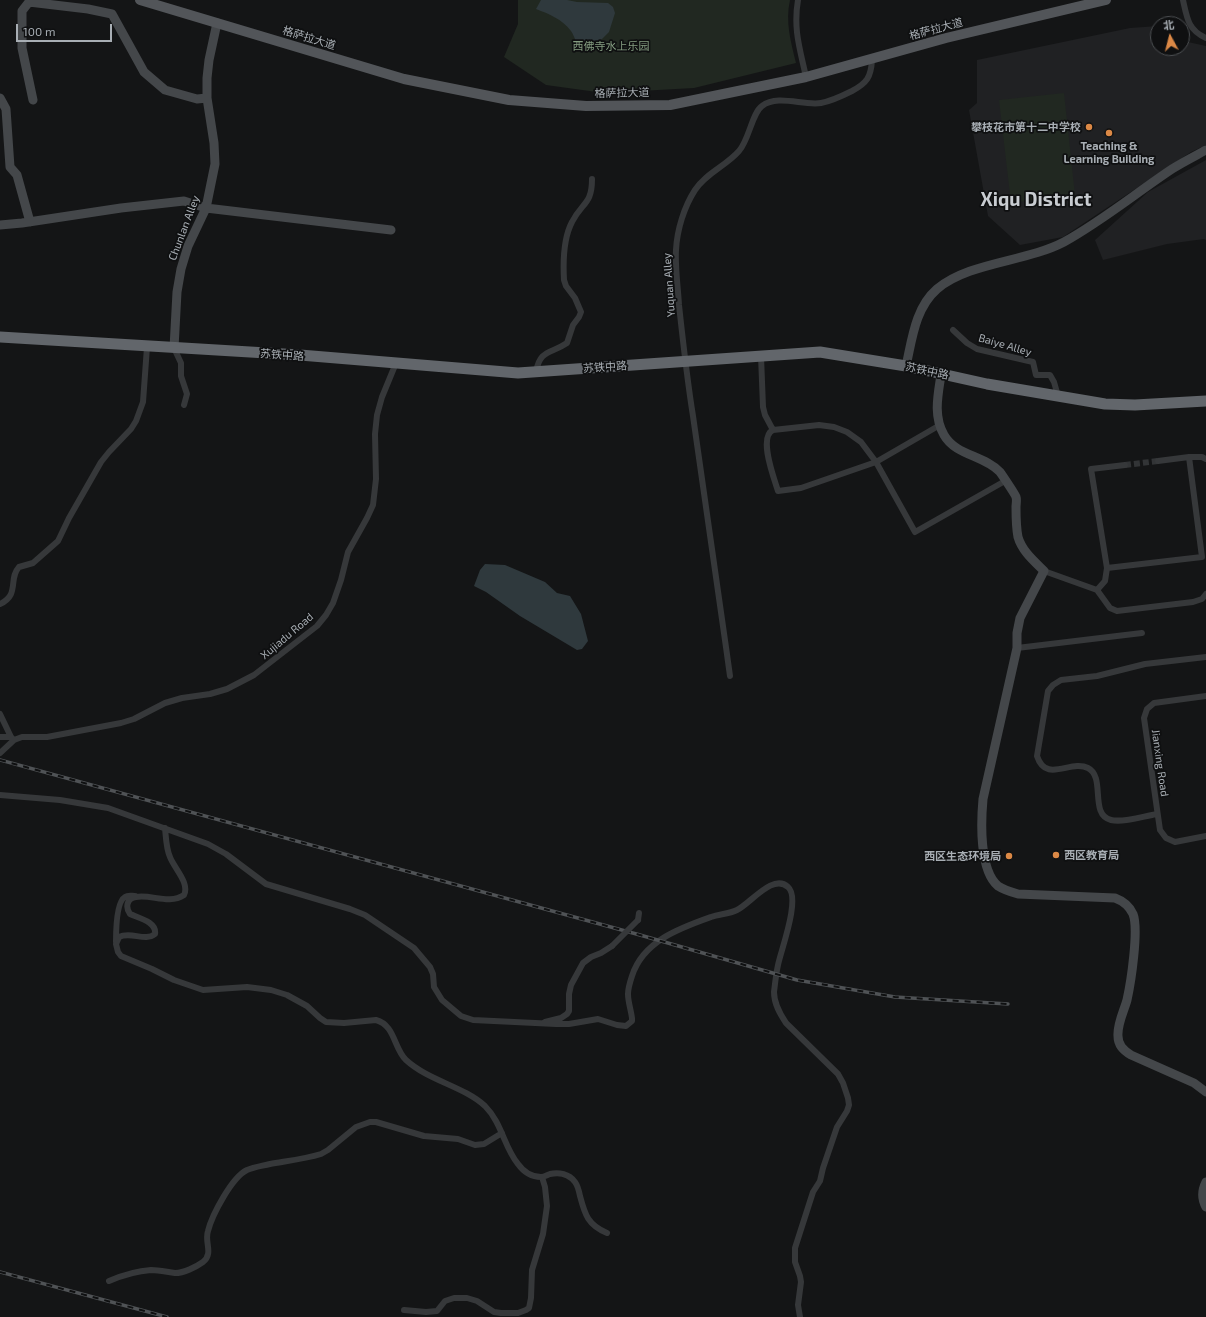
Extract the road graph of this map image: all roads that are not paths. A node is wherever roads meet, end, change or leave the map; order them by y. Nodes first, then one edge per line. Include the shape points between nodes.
1 (140, 0) edge
2 (798, 0) edge
3 (1106, 0) edge
4 (1183, 0) edge
5 (1068, 4) edge
6 (218, 23) junction
7 (1206, 38) edge
8 (872, 60) junction
9 (806, 77) junction
10 (0, 98) edge
11 (207, 98) junction
12 (33, 100) dead end
13 (1206, 150) edge
14 (592, 179) dead end
15 (206, 208) junction
16 (30, 222) junction
17 (0, 225) edge
18 (391, 230) dead end
19 (953, 330) dead end
20 (0, 337) edge
21 (147, 346) junction
22 (174, 348) junction
23 (762, 356) junction
24 (685, 361) junction
25 (396, 363) junction
26 (906, 366) junction
27 (536, 372) junction
28 (941, 375) junction
29 (1058, 396) junction
30 (1206, 401) edge
31 (184, 405) dead end
32 (940, 425) junction
33 (773, 430) junction
34 (1189, 457) junction
35 (1206, 459) edge
36 (1158, 461) tunnel mouth
37 (876, 462) junction
38 (1125, 465) tunnel mouth
39 (1005, 480) junction
40 (1206, 538) edge
41 (1200, 544) junction
42 (1204, 559) edge
43 (1107, 568) junction
44 (1044, 570) junction
45 (1097, 590) junction
46 (1206, 594) edge
47 (0, 604) edge
48 (1142, 633) dead end
49 (1017, 648) junction
50 (1206, 657) edge
51 (730, 676) dead end
52 (1206, 696) edge
53 (0, 714) edge
54 (0, 737) edge
55 (12, 738) junction
56 (0, 753) edge
57 (0, 795) edge
58 (1157, 814) junction
59 (166, 828) junction
60 (1206, 836) edge
61 (138, 896) junction
62 (639, 913) dead end
63 (116, 944) junction
64 (538, 1024) junction
65 (1206, 1092) edge
66 (502, 1133) junction
67 (542, 1177) junction
68 (1206, 1182) edge
69 (1206, 1207) edge
70 (607, 1232) dead end
71 (109, 1281) dead end
72 (404, 1310) dead end
73 (800, 1317) edge

1 - 6 main road, 格萨拉大道
2 - 9 street via 796,34
3 - 5 main road, 格萨拉大道
4 - 7 street via 1187,21 1197,34
5 - 8 main road, 格萨拉大道
6 - 9 main road, 格萨拉大道 via 404,79 509,100 586,106 670,105
6 - 11 street, Chunlan Alley via 209,60
8 - 9 main road, 格萨拉大道
8 - 24 street, Yuquan Alley via 868,79 861,86 838,98 820,103 778,101 762,106 757,111 740,150 704,179 696,190 683,216 676,249
10 - 16 street via 6,109 10,166 18,175
11 - 12 street via 197,99 165,90 144,72 112,14 29,2 22,11 22,48
11 - 15 street, Chunlan Alley via 215,164
13 - 26 street via 1172,169 1064,242 1044,251 954,278 937,290 923,306 916,322
14 - 27 street via 591,194 571,222 566,242 564,280 576,298 581,312 567,343 543,355 539,359
15 - 16 street via 184,201
15 - 18 street
15 - 22 street, Chunlan Alley via 188,246 181,269
16 - 17 street
19 - 29 street, Baiye Alley via 977,349 1034,362 1036,375 1050,375
20 - 21 highway, 苏铁中路
21 - 22 highway, 苏铁中路
21 - 47 street via 143,402 136,421 101,462 58,541 33,563 19,567 14,575 10,597
22 - 25 highway, 苏铁中路
22 - 31 street via 181,363 181,376 187,394
23 - 24 highway, 苏铁中路
23 - 26 highway, 苏铁中路 via 820,352
23 - 33 street via 763,407
24 - 27 highway, 苏铁中路
24 - 51 street, Yuquan Alley
25 - 27 highway, 苏铁中路 via 518,373
25 - 55 street, Xujiadu Road via 377,415 373,505 348,552 333,603 317,626 254,675 227,689 165,703 121,724 46,737
26 - 28 highway, 苏铁中路
28 - 29 highway, 苏铁中路
28 - 32 street via 938,400
29 - 30 highway, 苏铁中路 via 1105,404
32 - 37 street
32 - 39 street via 944,436 952,445 989,464 999,471
33 - 37 street via 819,425 834,427 861,442
33 - 37 street via 766,442 778,491 801,488
34 - 35 street
34 - 36 street
34 - 41 street
37 - 39 street via 915,532
38 - 43 street via 1091,469
39 - 44 street via 1016,497 1018,537 1024,549
40 - 41 street
41 - 42 street
42 - 43 street
43 - 45 street via 1105,581
44 - 45 street
44 - 49 street via 1020,618
45 - 46 street via 1110,608 1118,611 1193,602 1202,599
48 - 49 street
49 - 65 street via 983,799 982,835 987,868 997,885 1013,893 1115,898 1129,906 1136,925 1135,939 1127,999 1118,1034 1119,1043 1123,1050 1131,1055 1194,1083
50 - 58 street via 1145,664 1096,676 1061,680 1053,684 1048,691 1037,756 1040,764 1047,769 1055,770 1080,766 1093,772 1100,810 1104,817 1111,820
52 - 58 street, Jianxing Road via 1154,703 1147,709 1144,718
53 - 55 street
54 - 55 street
55 - 56 street, Xujiadu Road
57 - 59 street via 84,803 108,808
58 - 60 street, Jianxing Road via 1160,830 1166,838 1175,842
59 - 61 street via 167,848 184,882 186,892 184,895 165,899
59 - 64 street via 208,844 226,854 266,884 350,909 372,919 409,944 419,954 430,967 438,996 461,1016 474,1020
61 - 63 street via 126,896 120,904
61 - 63 street via 127,902 128,910 130,914 152,925 155,934 149,937 123,935
62 - 64 street, bridge via 638,920 612,946 583,963 571,985 567,1014
63 - 66 street via 122,956 191,987 204,990 246,986 271,990 298,1000 326,1022 344,1024 381,1021 391,1032 405,1059 484,1106 494,1116
64 - 73 street via 569,1024 598,1019 626,1026 632,1021 628,992 633,973 640,959 651,947 681,929 736,910 770,885 785,884 790,888 793,902 778,965 774,993 776,1003 786,1023 838,1074 844,1083 849,1105 837,1127 795,1248 795,1262 801,1282 798,1305
66 - 67 street via 510,1152 523,1171
66 - 71 street via 484,1144 475,1145 458,1139 424,1136 376,1122 363,1124 348,1132 321,1154 256,1167 241,1173 220,1203 208,1230 206,1238 209,1254 202,1262 182,1272 150,1270 123,1275
67 - 70 street via 563,1174 575,1182 587,1218 599,1229
67 - 72 street via 547,1206 543,1234 532,1270 529,1308 518,1313 501,1313 494,1312 477,1301 454,1298 446,1301 437,1311
68 - 69 street via 1202,1198

